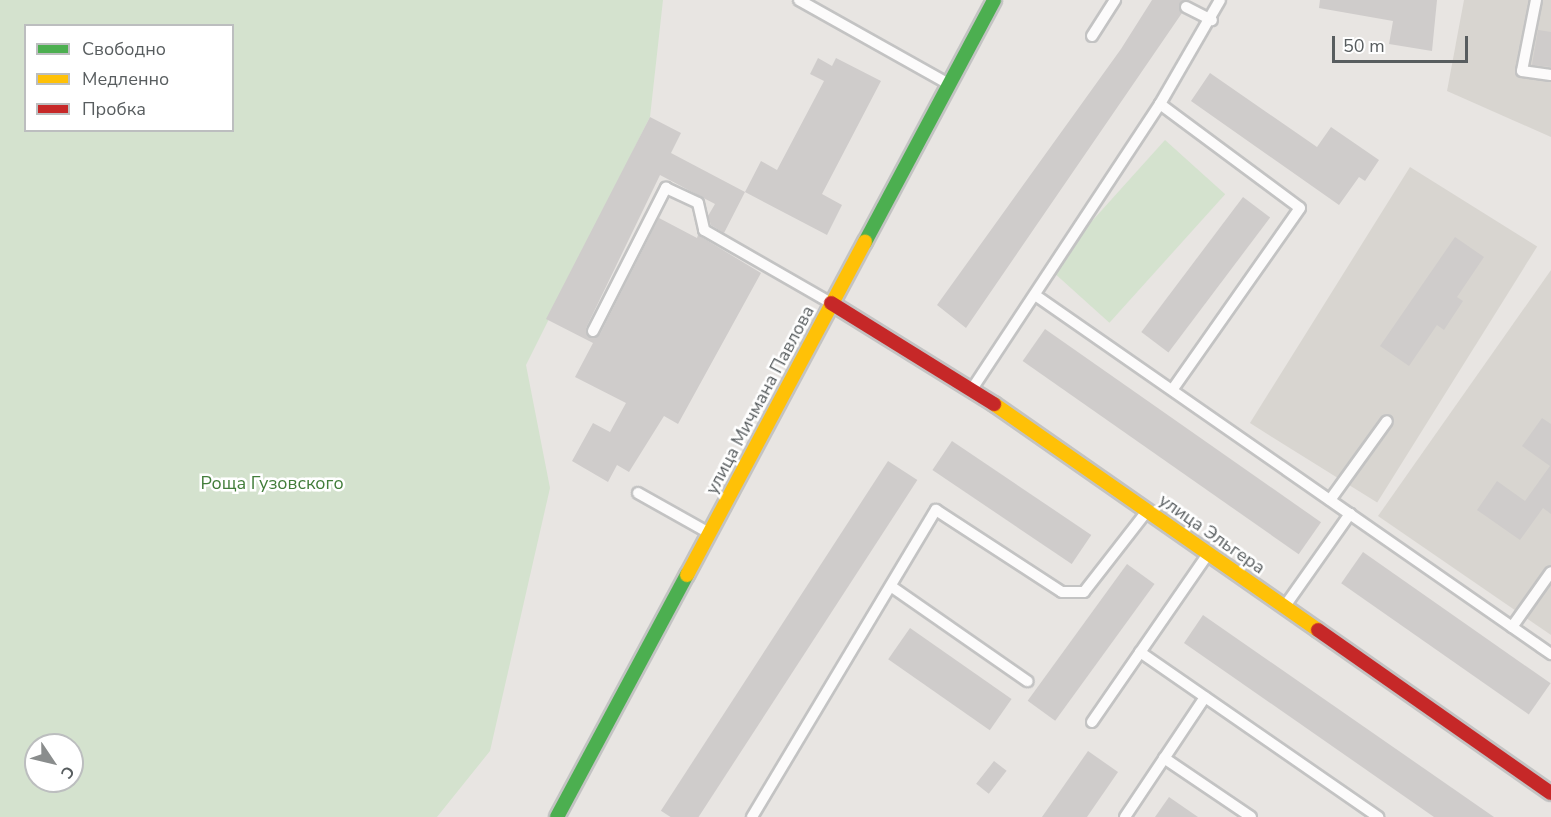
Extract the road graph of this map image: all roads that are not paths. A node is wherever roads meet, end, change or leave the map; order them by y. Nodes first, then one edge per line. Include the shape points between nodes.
1 (799, 0) edge
2 (994, 0) edge
3 (1115, 0) edge
4 (1220, 0) edge
5 (1536, 0) edge
6 (1186, 7) dead end
7 (1212, 20) junction
8 (1092, 36) dead end
9 (1551, 75) edge
10 (950, 84) junction
11 (966, 93) dead end
12 (1160, 104) junction
13 (1035, 295) junction
14 (831, 303) junction
15 (851, 307) junction
16 (839, 328) dead end
17 (593, 331) dead end
18 (972, 389) junction
19 (1173, 389) junction
20 (1387, 421) dead end
21 (638, 493) dead end
22 (1330, 500) junction
23 (1147, 511) junction
24 (1350, 514) junction
25 (709, 533) junction
26 (725, 542) dead end
27 (1208, 554) junction
28 (1551, 572) edge
29 (892, 587) junction
30 (1285, 606) junction
31 (1512, 627) junction
32 (1140, 652) junction
33 (1551, 654) edge
34 (1027, 681) dead end
35 (1205, 697) junction
36 (1092, 722) dead end
37 (1164, 758) junction
38 (1551, 792) edge
39 (557, 817) edge
40 (752, 817) edge
41 (1125, 817) edge
42 (1251, 817) edge
43 (1378, 817) edge

1 - 10 lane
2 - 10 main road, улица Мичмана Павлова
3 - 8 lane
4 - 7 lane
5 - 9 lane via 1522,71
6 - 7 lane
7 - 12 lane
10 - 11 main road
10 - 14 main road, улица Мичмана Павлова
12 - 13 lane
12 - 19 lane via 1300,208
13 - 18 lane
13 - 19 lane
14 - 15 main road, улица Эльгера
14 - 17 lane via 704,230 698,203 666,188
14 - 25 main road, улица Мичмана Павлова
15 - 16 main road, улица Мичмана Павлова
15 - 18 main road, улица Эльгера
18 - 23 main road, улица Эльгера
19 - 22 lane
20 - 22 lane
21 - 25 lane
22 - 24 lane
23 - 27 main road, улица Эльгера
23 - 29 lane via 1084,592 1062,592 936,510
24 - 30 lane
24 - 31 lane
25 - 26 main road
25 - 39 main road, улица Мичмана Павлова
27 - 30 main road, улица Эльгера
27 - 32 lane
28 - 31 lane
29 - 34 lane
29 - 40 lane
30 - 38 main road, улица Эльгера
31 - 33 lane
32 - 35 lane
32 - 36 lane
35 - 37 lane
35 - 43 lane
37 - 41 lane
37 - 42 lane

